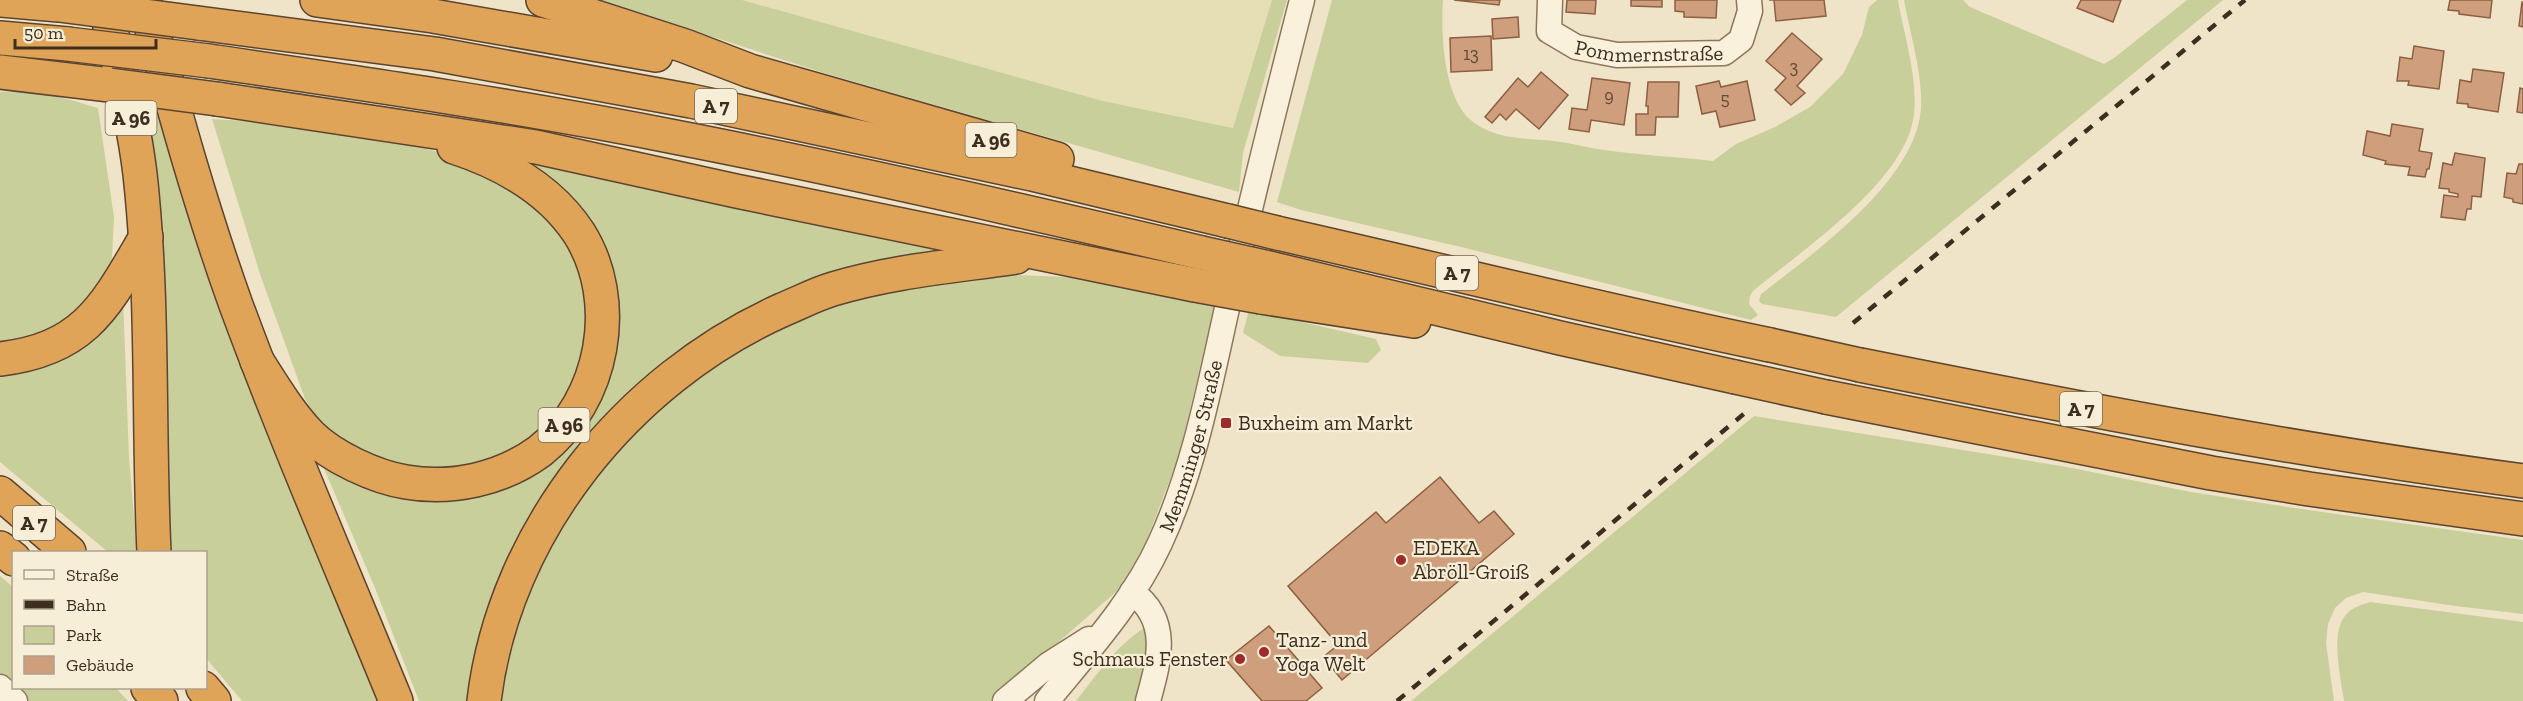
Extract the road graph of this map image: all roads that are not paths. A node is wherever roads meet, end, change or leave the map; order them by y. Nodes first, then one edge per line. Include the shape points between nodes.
1 (1, 0) edge
2 (104, 0) edge
3 (144, 0) edge
4 (317, 0) edge
5 (543, 0) edge
6 (1302, 0) edge
7 (1550, 0) edge
8 (1749, 0) edge
9 (0, 38) edge
10 (750, 71) junction
11 (8, 76) edge
12 (353, 118) junction
13 (1228, 221) junction
14 (146, 237) junction
15 (1040, 254) junction
16 (1265, 283) junction
17 (0, 359) edge
18 (257, 361) junction
19 (2523, 481) edge
20 (0, 493) edge
21 (2523, 519) edge
22 (0, 548) edge
23 (68, 551) edge
24 (154, 551) edge
25 (12, 557) edge
26 (1132, 592) junction
27 (1106, 628) junction
28 (0, 687) edge
29 (150, 689) edge
30 (205, 689) edge
31 (15, 701) edge
32 (161, 701) edge
33 (214, 701) edge
34 (396, 701) edge
35 (484, 701) edge
36 (1005, 701) edge
37 (1047, 701) edge
38 (1148, 701) edge

1 - 13 highway, A 7, bridge via 435,54 691,101 1032,174
2 - 14 highway, A 96 via 130,117
3 - 18 highway, A 96 via 208,224
4 - 10 highway
5 - 10 highway
6 - 26 street, Memminger Straße via 1192,452 1160,543
7 - 8 street, Pommernstraße via 1549,31 1576,47 1617,55 1724,53 1741,40 1750,11
9 - 16 highway, A 7, bridge via 209,61 680,137 1202,253
10 - 13 highway, A 96 via 1067,162
11 - 12 highway, bridge via 78,81
12 - 15 highway, A 7 via 536,147
12 - 18 highway, A 96 via 439,141 503,167 535,186 564,214 591,256 602,299 599,352 582,401 540,450 498,473 444,486 394,480 368,473 311,436
13 - 19 highway, A 7, bridge via 1635,317 1860,365 2303,449
14 - 17 highway via 103,306 80,330 47,349
14 - 24 highway, A 96
15 - 16 highway, A 7, bridge via 1195,285
15 - 35 highway, A 7 via 869,279 830,290 753,324 707,350 671,378 634,409 587,463 532,549 503,617
16 - 21 highway, A 7, bridge via 1399,320 1560,338 1826,397 2211,473
18 - 34 highway, A 96
20 - 23 highway, A 7
22 - 25 highway
26 - 27 street, Memminger Straße
26 - 38 street via 1149,607 1157,627 1158,665
27 - 36 street via 1048,665
27 - 37 street, Memminger Straße
28 - 31 street
29 - 32 highway
30 - 33 highway

